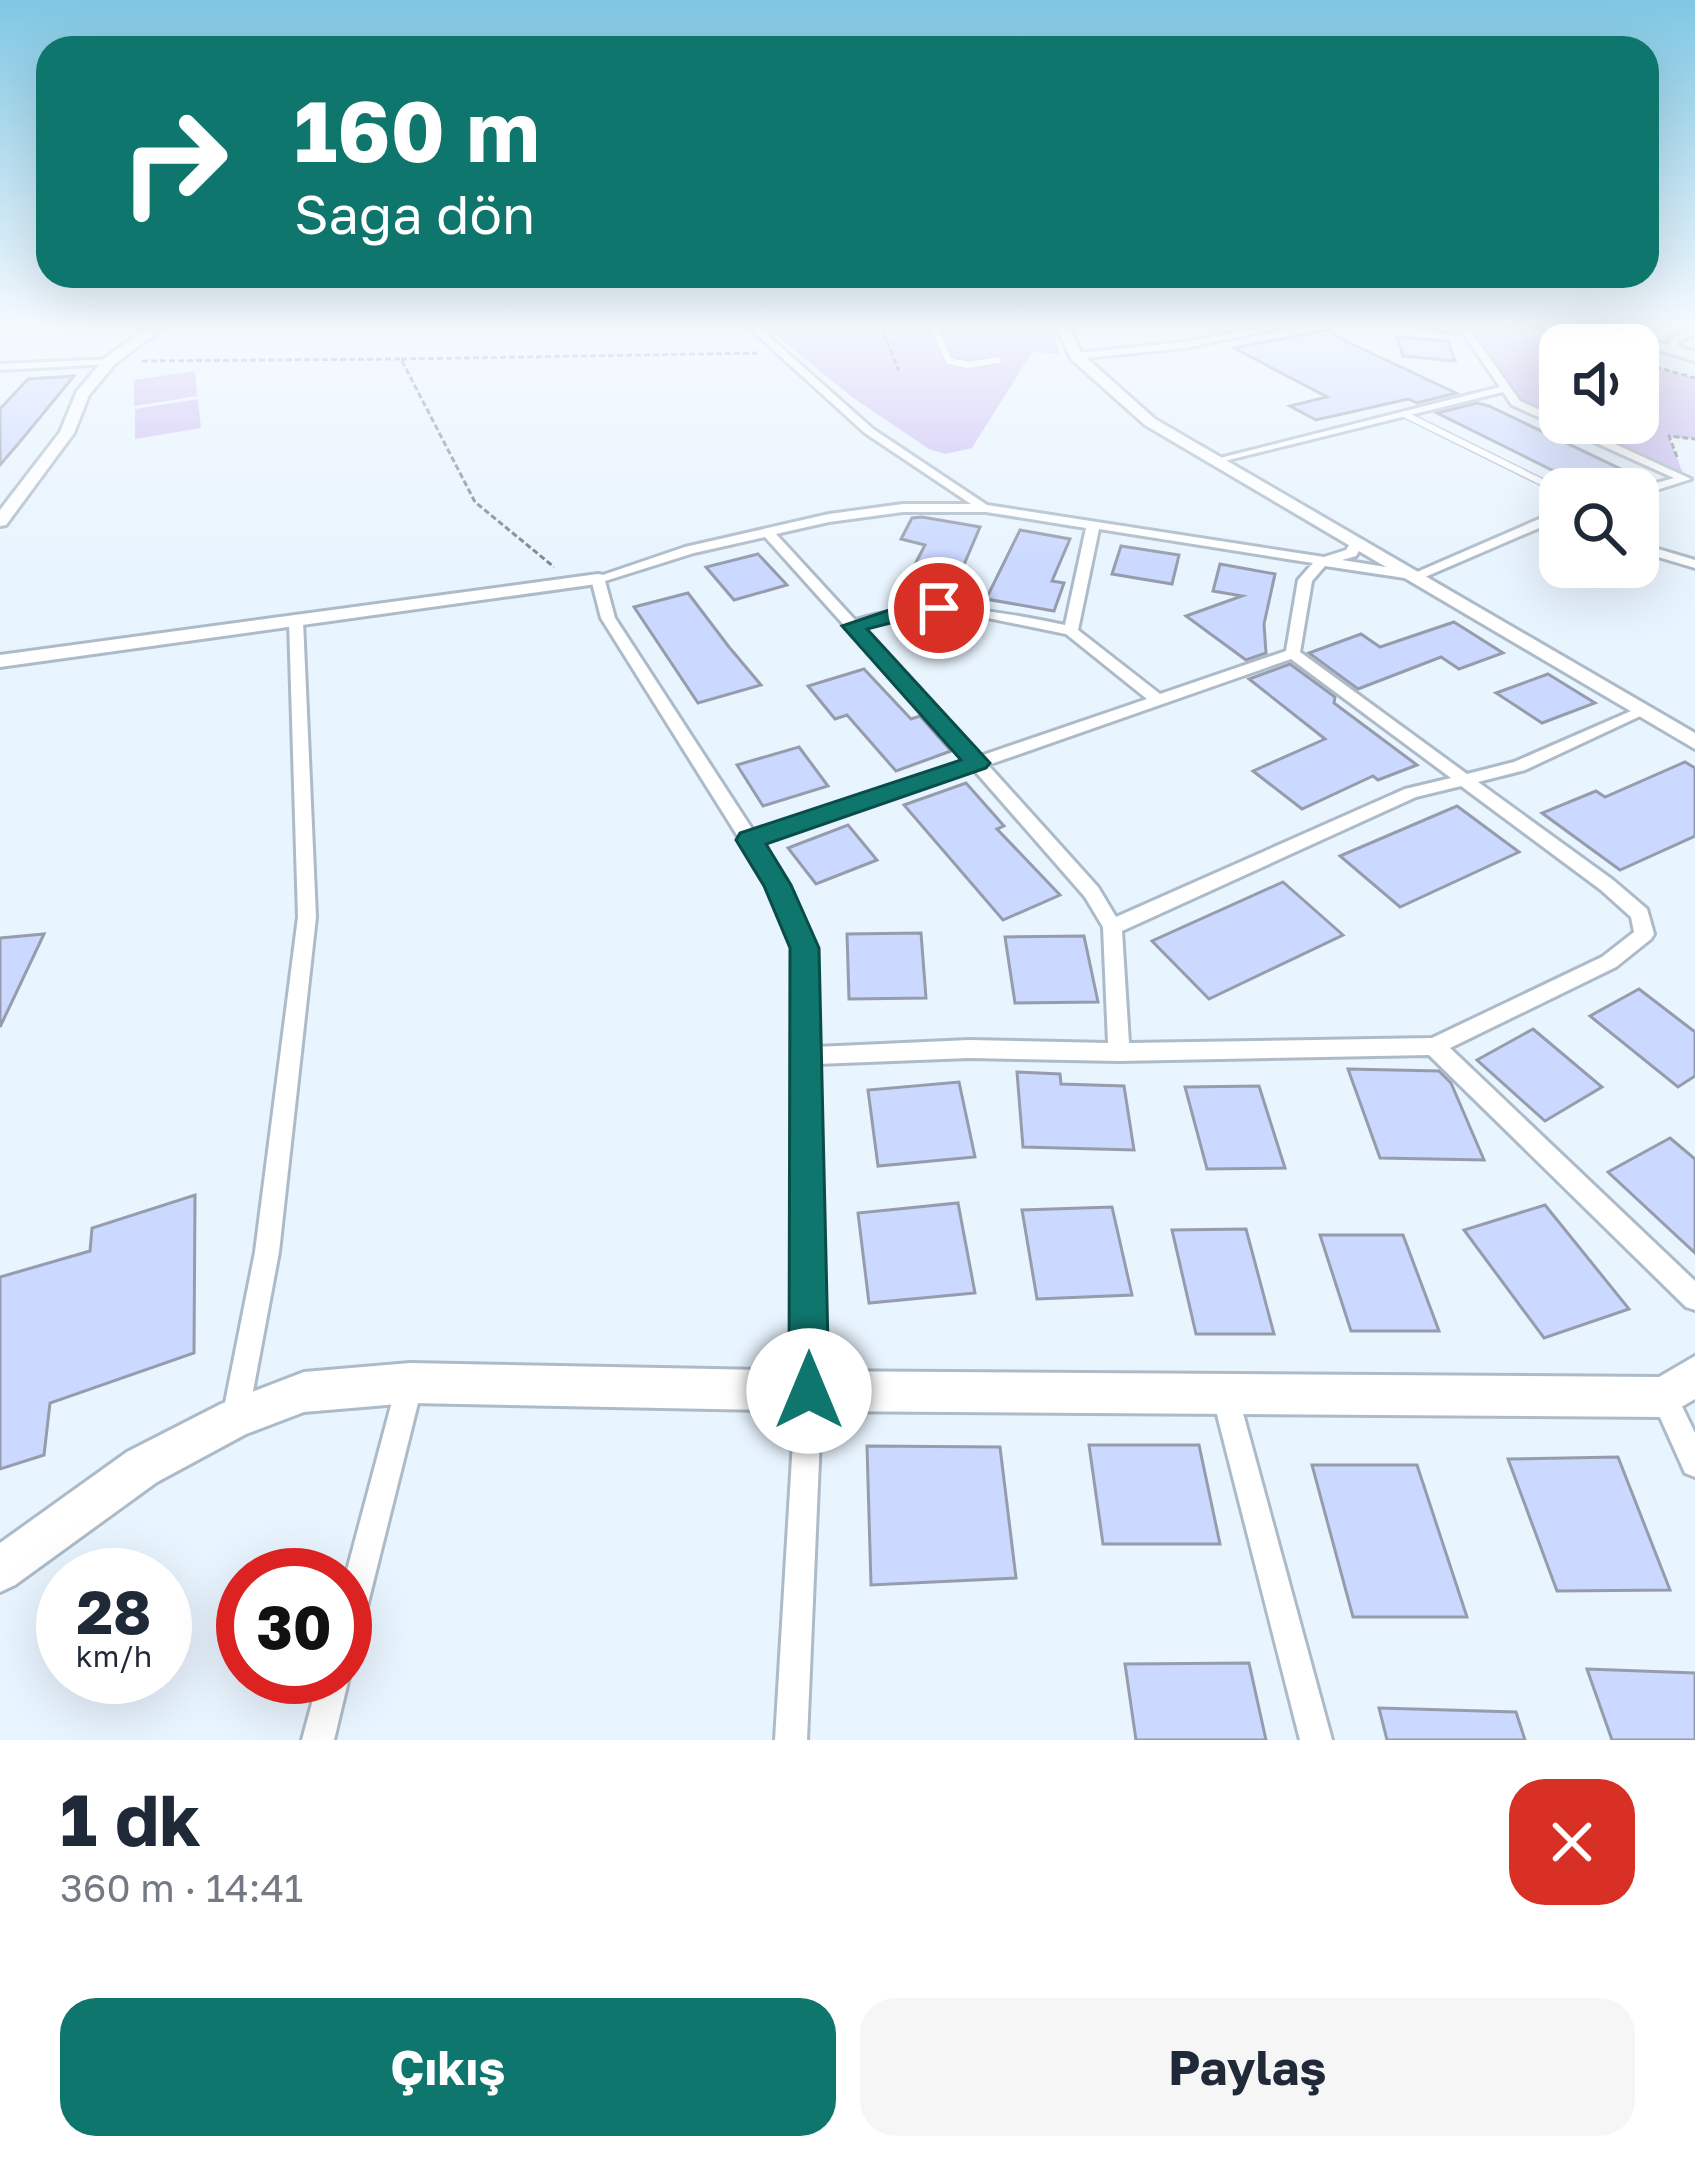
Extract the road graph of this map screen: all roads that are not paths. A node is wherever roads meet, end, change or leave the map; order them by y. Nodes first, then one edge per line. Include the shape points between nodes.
1 (77, 406) edge
2 (841, 406) edge
3 (1130, 406) edge
4 (1434, 406) edge
5 (1521, 406) edge
6 (1404, 414) junction
7 (1216, 462) junction
8 (1690, 480) edge
9 (1539, 481) edge
10 (1659, 487) edge
11 (986, 508) junction
12 (0, 521) edge
13 (1539, 523) edge
14 (1093, 526) junction
15 (769, 534) junction
16 (1358, 542) junction
17 (1659, 554) edge
18 (1320, 563) junction
19 (1695, 565) edge
20 (1418, 576) junction
21 (598, 579) junction
22 (296, 621) junction
23 (853, 626) junction
24 (1071, 632) junction
25 (1293, 653) junction
26 (0, 661) edge
27 (1155, 698) junction
28 (1643, 711) junction
29 (1695, 742) edge
30 (977, 763) junction
31 (1461, 778) junction
32 (750, 840) junction
33 (1112, 927) junction
34 (1434, 1046) junction
35 (1119, 1052) junction
36 (808, 1056) junction
37 (1695, 1298) edge
38 (410, 1383) junction
39 (1679, 1386) edge
40 (809, 1391) junction
41 (1226, 1395) junction
42 (235, 1418) junction
43 (1695, 1462) edge
44 (367, 1548) edge
45 (0, 1570) edge
46 (327, 1704) edge
47 (318, 1740) edge
48 (791, 1740) edge
49 (1316, 1740) edge

1 - 12 street via 67,433
2 - 11 street
3 - 7 street
4 - 6 street
5 - 8 street
6 - 7 street
6 - 9 lane
7 - 16 street
8 - 10 street
11 - 14 street
11 - 15 street via 861,511
13 - 20 street
14 - 18 street
14 - 24 street
15 - 21 street
15 - 23 street
16 - 18 street via 1346,557
16 - 20 street
17 - 19 street
18 - 20 street
18 - 25 street via 1305,580
20 - 28 street
21 - 22 street
21 - 32 street via 608,618
22 - 26 street
22 - 42 street via 308,917 267,1252
23 - 24 street via 939,608
23 - 30 street
24 - 27 street
25 - 27 street
25 - 31 street
27 - 30 street
28 - 29 street
28 - 31 street via 1519,766
30 - 32 street
30 - 33 street via 1092,892
31 - 33 street
31 - 34 street via 1624,899 1640,914 1644,934 1609,962
32 - 36 street via 805,948
33 - 35 street
34 - 35 street
34 - 37 street
35 - 36 street
36 - 40 street
38 - 40 main road
38 - 42 main road via 304,1392
38 - 44 street
39 - 41 main road
39 - 43 street
40 - 41 main road
40 - 48 street
41 - 49 street
42 - 45 main road via 142,1467
46 - 47 street

